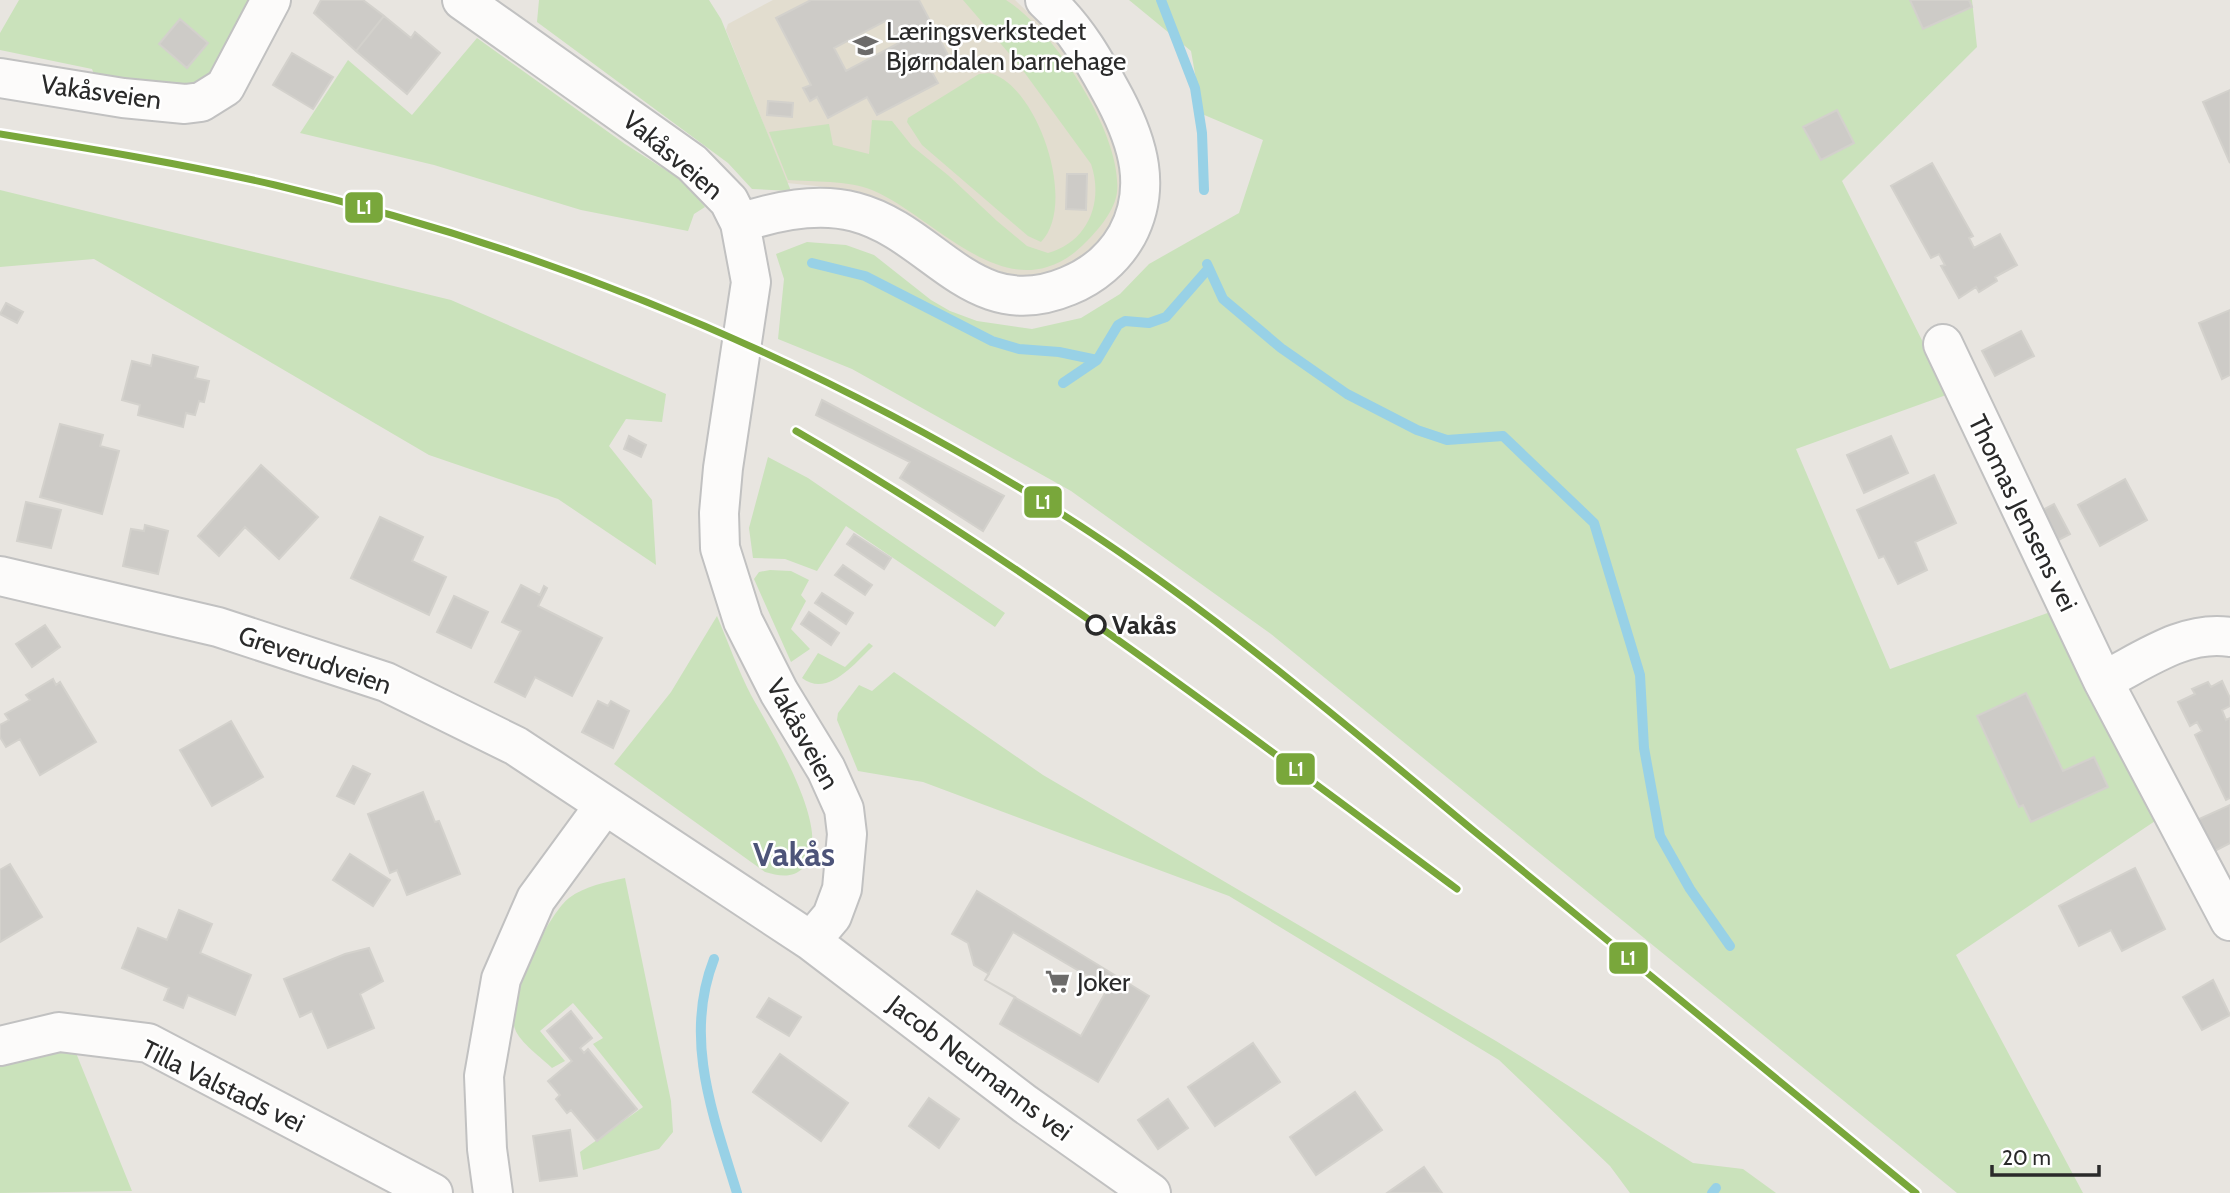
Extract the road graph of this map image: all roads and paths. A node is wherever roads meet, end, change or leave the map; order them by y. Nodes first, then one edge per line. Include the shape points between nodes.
1 (271, 0) edge
2 (462, 0) edge
3 (1045, 0) edge
4 (0, 78) edge
5 (740, 223) junction
6 (1943, 344) dead end
7 (0, 576) edge
8 (2230, 637) edge
9 (2104, 681) junction
10 (604, 806) junction
11 (2230, 921) edge
12 (811, 941) junction
13 (0, 1046) edge
14 (433, 1193) edge
15 (493, 1193) edge
16 (1151, 1193) edge

1 - 4 street, Vakåsveien via 225,87 201,102 123,98
2 - 5 street, Vakåsveien via 692,163 729,201
3 - 5 street via 1084,43 1121,111 1141,167 1133,224 1108,261 1082,280 1051,293 1024,297 995,293 961,278 886,222 852,211 774,212
5 - 12 street, Vakåsveien via 751,282 723,468 720,548 743,621 844,809 842,889 832,916
6 - 9 street, Thomas Jensens vei
7 - 10 street, Greverudveien via 218,627 386,682 516,746
8 - 9 street via 2210,634 2180,641
9 - 11 street, Thomas Jensens vei
10 - 12 street
10 - 15 street via 536,899 501,979 484,1076
12 - 16 street, Jacob Neumanns vei via 1025,1104
13 - 14 street, Tilla Valstads vei via 59,1032 148,1043

